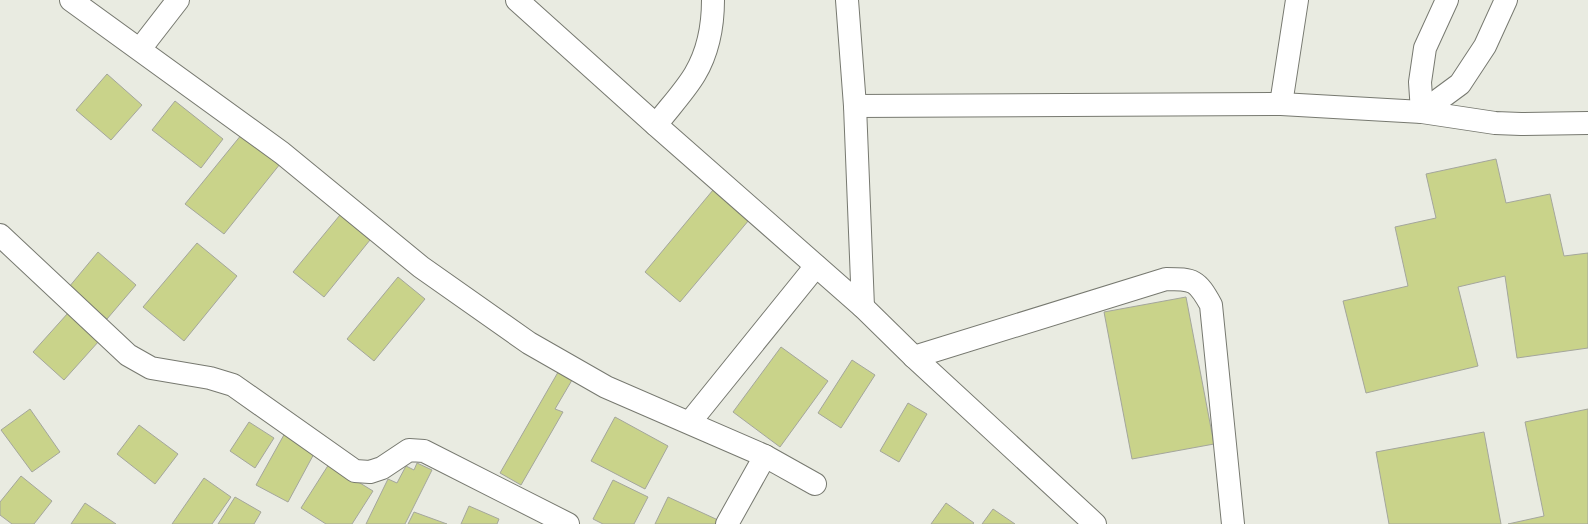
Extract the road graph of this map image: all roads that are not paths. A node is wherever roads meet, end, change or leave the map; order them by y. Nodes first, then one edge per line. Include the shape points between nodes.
1 (71, 0) edge
2 (178, 0) edge
3 (517, 0) edge
4 (713, 0) edge
5 (846, 0) edge
6 (1297, 0) edge
7 (1447, 0) edge
8 (1506, 0) edge
9 (140, 49) junction
10 (1281, 104) junction
11 (855, 106) junction
12 (1422, 112) junction
13 (1588, 123) edge
14 (656, 125) junction
15 (0, 235) edge
16 (816, 266) junction
17 (863, 307) junction
18 (914, 357) junction
19 (690, 422) junction
20 (765, 456) junction
21 (815, 484) dead end
22 (568, 524) edge
23 (727, 524) edge
24 (1095, 524) edge
25 (1233, 524) edge

1 - 9 street
2 - 9 street
3 - 14 street
4 - 14 street via 708,44 695,74
5 - 11 street
6 - 10 street
7 - 12 street via 1425,48 1420,82
8 - 12 street via 1485,46 1460,84
9 - 19 street via 282,152 421,267 529,343 606,387
10 - 11 street
10 - 12 street
11 - 17 street
12 - 13 street via 1495,123
14 - 16 street
15 - 22 street via 128,355 151,368 210,378 233,385 356,471 370,472 382,468 409,450 424,451
16 - 17 street
16 - 19 street
17 - 18 street
18 - 24 street
18 - 25 street via 1166,279 1186,279 1201,288 1211,305
19 - 20 street
20 - 21 street
20 - 23 street

